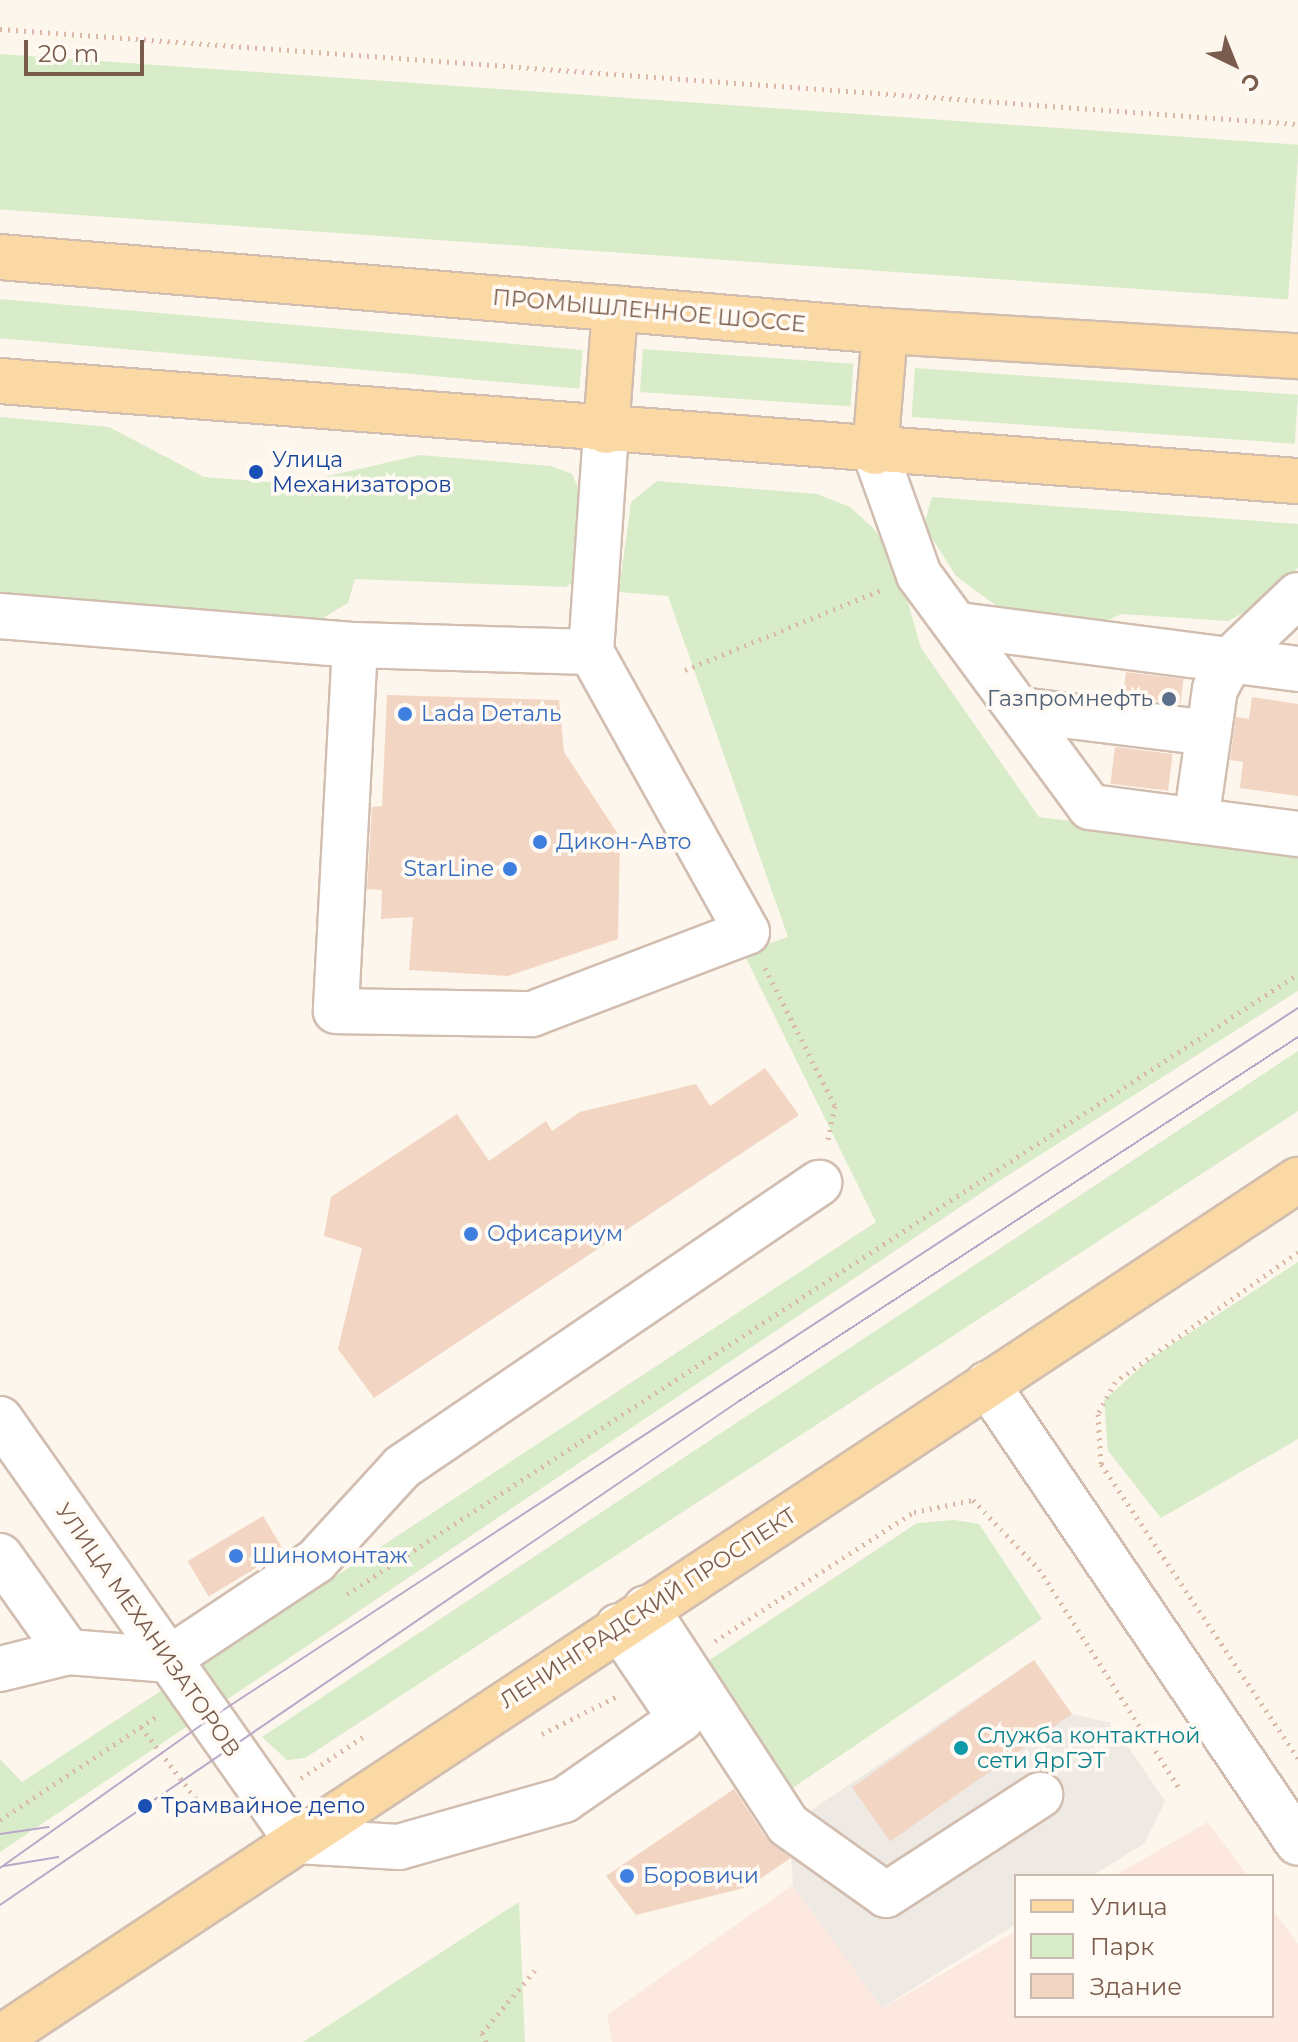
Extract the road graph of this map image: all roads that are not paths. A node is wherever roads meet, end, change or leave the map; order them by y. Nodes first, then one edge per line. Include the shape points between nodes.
1 (0, 257) edge
2 (615, 308) junction
3 (885, 331) junction
4 (1298, 356) edge
5 (0, 381) edge
6 (606, 431) junction
7 (875, 452) junction
8 (1298, 481) edge
9 (1298, 595) edge
10 (0, 616) edge
11 (959, 625) junction
12 (355, 645) junction
13 (591, 652) junction
14 (1232, 658) junction
15 (1298, 669) edge
16 (1020, 710) junction
17 (1209, 733) junction
18 (1196, 821) junction
19 (1298, 834) edge
20 (1298, 1180) edge
21 (819, 1183) road end
22 (987, 1384) junction
23 (0, 1419) edge
24 (0, 1556) edge
25 (632, 1617) junction
26 (68, 1652) junction
27 (0, 1669) edge
28 (667, 1670) junction
29 (180, 1677) junction
30 (1040, 1795) dead end
31 (297, 1841) junction
32 (1298, 1843) edge
33 (0, 2038) edge

1 - 2 main road, ПРОМЫШЛЕННОЕ ШОССЕ
2 - 3 main road, ПРОМЫШЛЕННОЕ ШОССЕ
2 - 6 main road
3 - 4 main road, ПРОМЫШЛЕННОЕ ШОССЕ
3 - 7 main road
5 - 6 main road
6 - 7 main road
6 - 13 street
7 - 8 main road
7 - 11 street via 919,575
9 - 14 street
10 - 12 street
11 - 14 street via 1091,647 1122,640
11 - 16 street
12 - 13 street
12 - 13 street via 336,1011 532,1014 747,932
14 - 15 street
14 - 17 street via 1215,689
16 - 17 street
16 - 18 street via 1090,807
17 - 18 street
18 - 19 street
20 - 22 main road, ЛЕНИНГРАДСКИЙ ПРОСПЕКТ
21 - 29 street via 402,1467 316,1561
22 - 25 main road, ЛЕНИНГРАДСКИЙ ПРОСПЕКТ
22 - 32 street
23 - 29 street, УЛИЦА МЕХАНИЗАТОРОВ
24 - 26 street
25 - 28 street
25 - 31 main road, ЛЕНИНГРАДСКИЙ ПРОСПЕКТ
26 - 27 street
26 - 29 street
28 - 30 street via 788,1825 886,1895
28 - 31 street via 681,1719 564,1800 399,1847
29 - 31 street, УЛИЦА МЕХАНИЗАТОРОВ
31 - 33 main road, ЛЕНИНГРАДСКИЙ ПРОСПЕКТ

